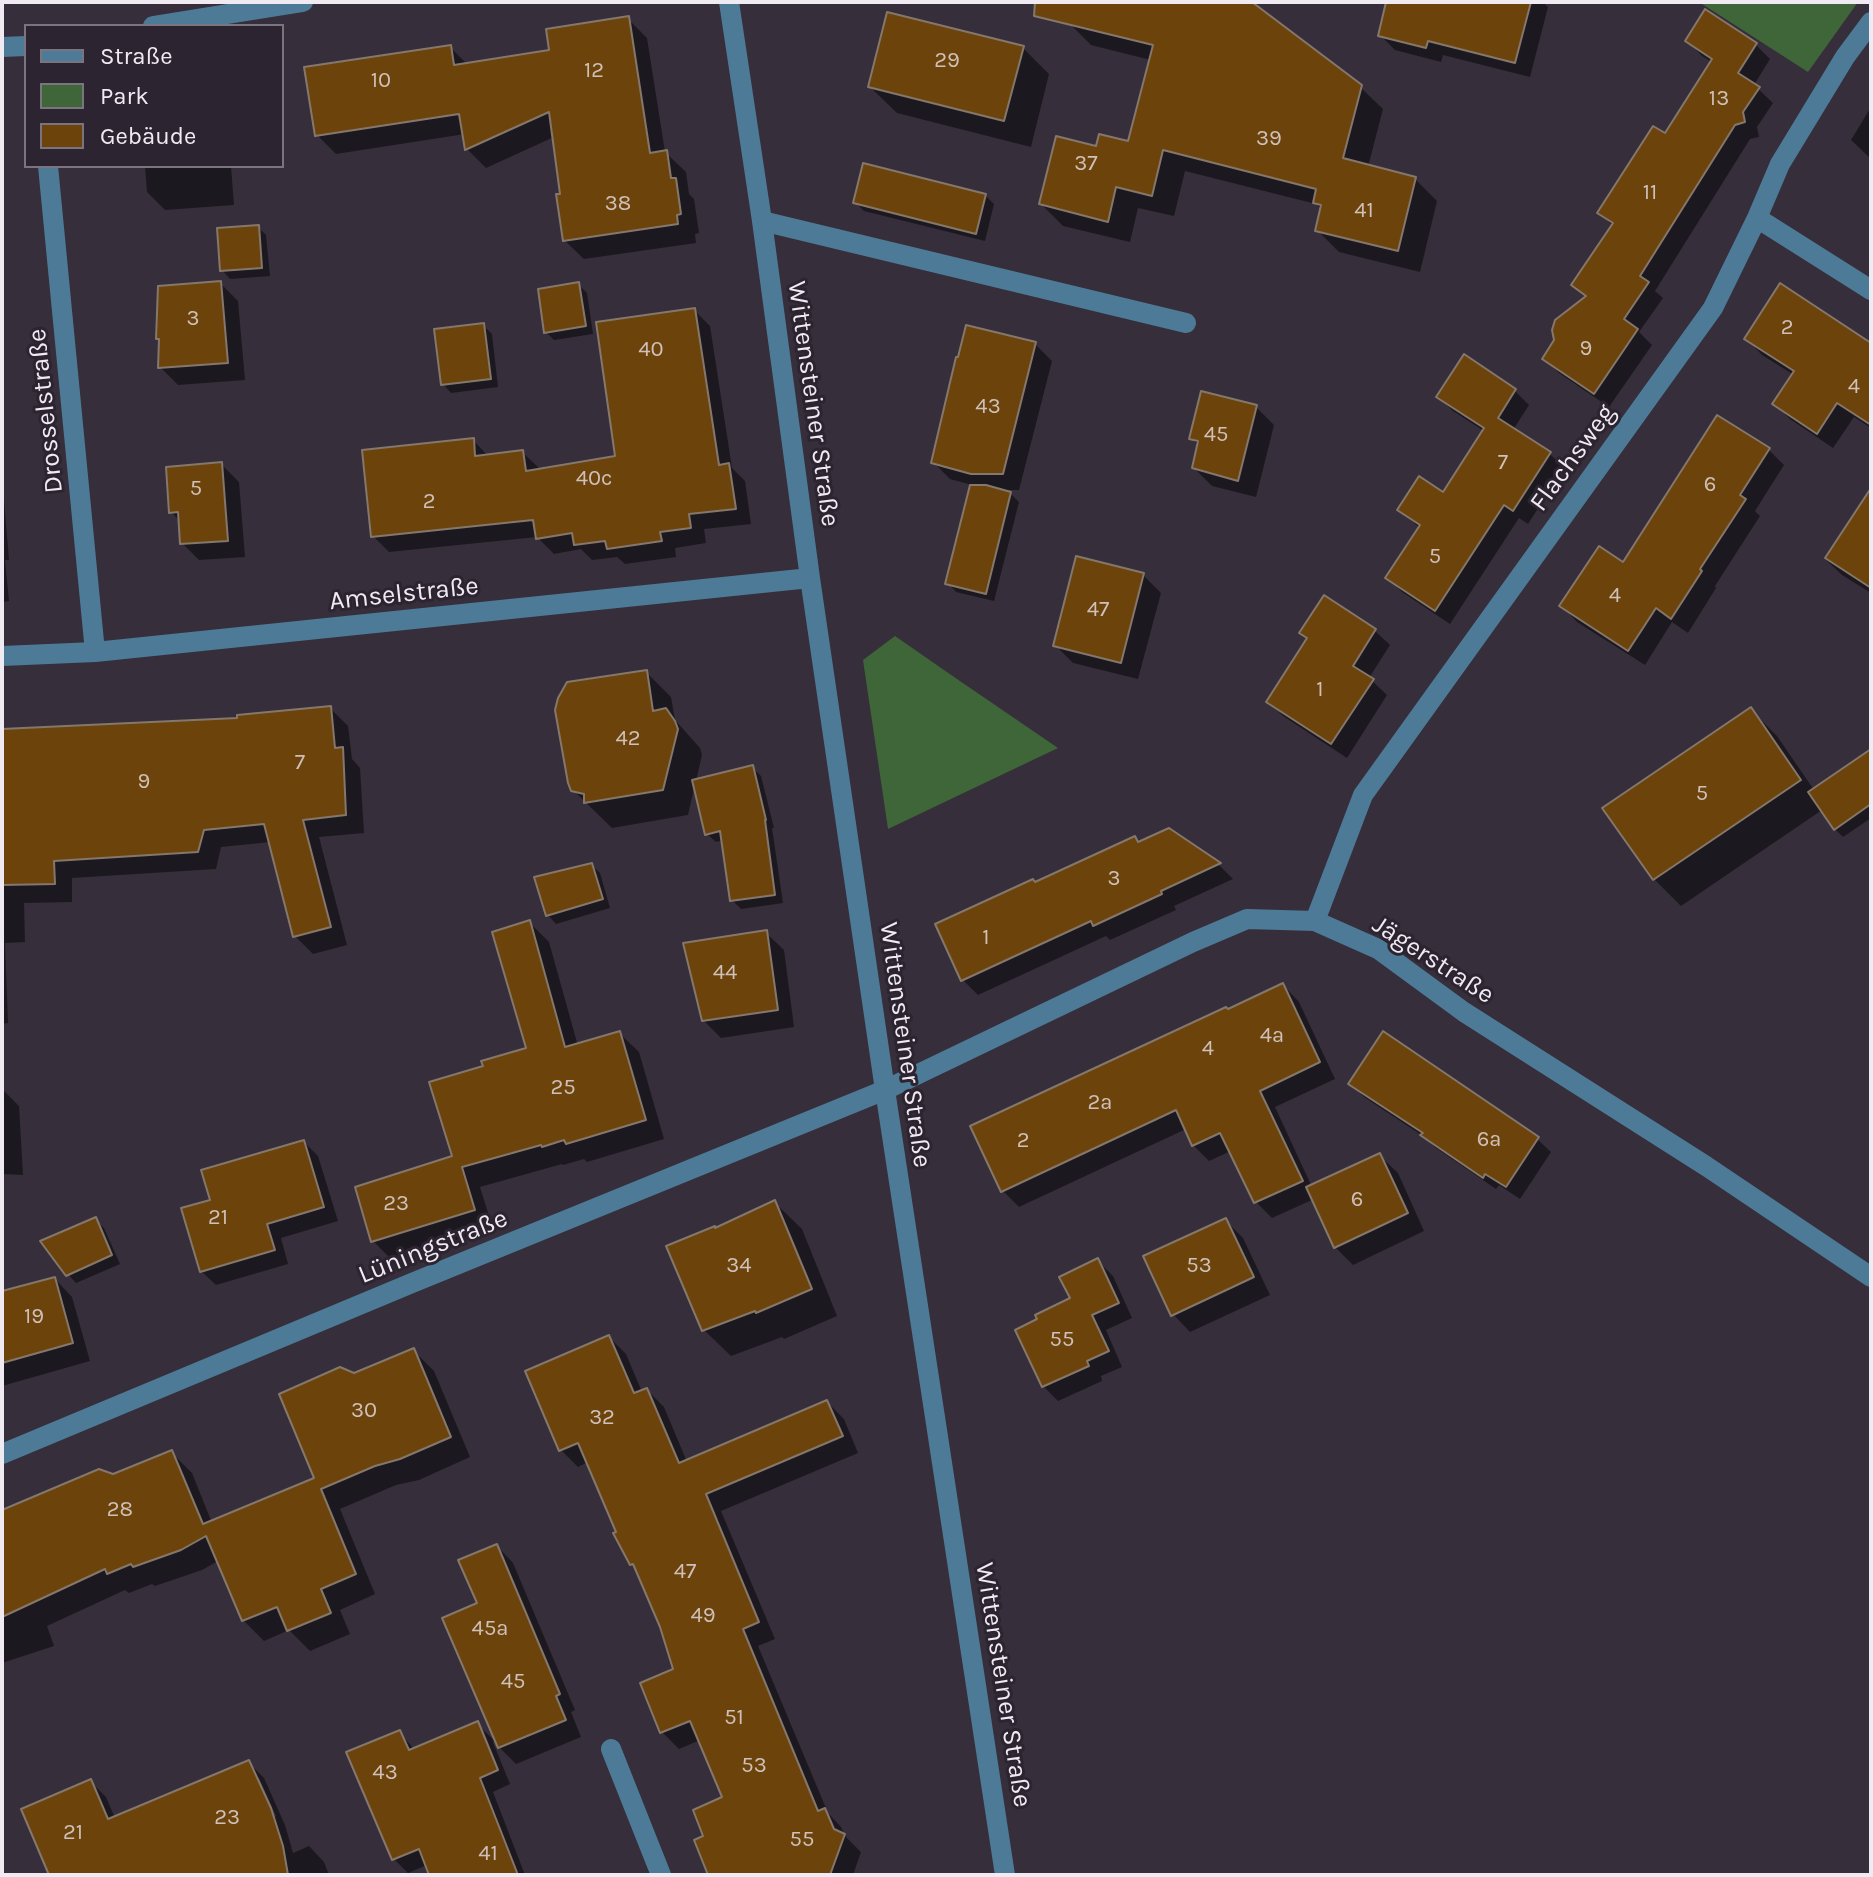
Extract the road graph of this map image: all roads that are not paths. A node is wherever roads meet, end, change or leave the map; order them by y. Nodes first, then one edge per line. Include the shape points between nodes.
1 (303, 2) edge
2 (729, 2) edge
3 (180, 12) edge
4 (1871, 22) edge
5 (157, 24) edge
6 (24, 46) edge
7 (2, 47) edge
8 (48, 168) edge
9 (1757, 218) junction
10 (762, 221) junction
11 (1871, 290) edge
12 (1186, 323) dead end
13 (810, 578) junction
14 (95, 652) junction
15 (2, 656) edge
16 (1315, 921) junction
17 (885, 1090) junction
18 (1871, 1277) edge
19 (2, 1454) edge
20 (611, 1749) dead end
21 (661, 1875) edge
22 (1005, 1875) edge

1 - 3 street
2 - 10 street, Wittensteiner Straße
3 - 5 street
4 - 9 street, Flachsweg via 1780,164
6 - 7 street
8 - 14 street, Drosselstraße
9 - 11 street
9 - 16 street, Flachsweg via 1713,308 1363,795
10 - 12 street
10 - 13 street, Wittensteiner Straße
13 - 14 street, Amselstraße
13 - 17 street, Wittensteiner Straße
14 - 15 street, Amselstraße
16 - 17 street, Jägerstraße via 1247,919
16 - 18 street, Jägerstraße via 1378,949 1464,1012
17 - 19 street, Lüningstraße
17 - 22 street, Wittensteiner Straße
20 - 21 street

